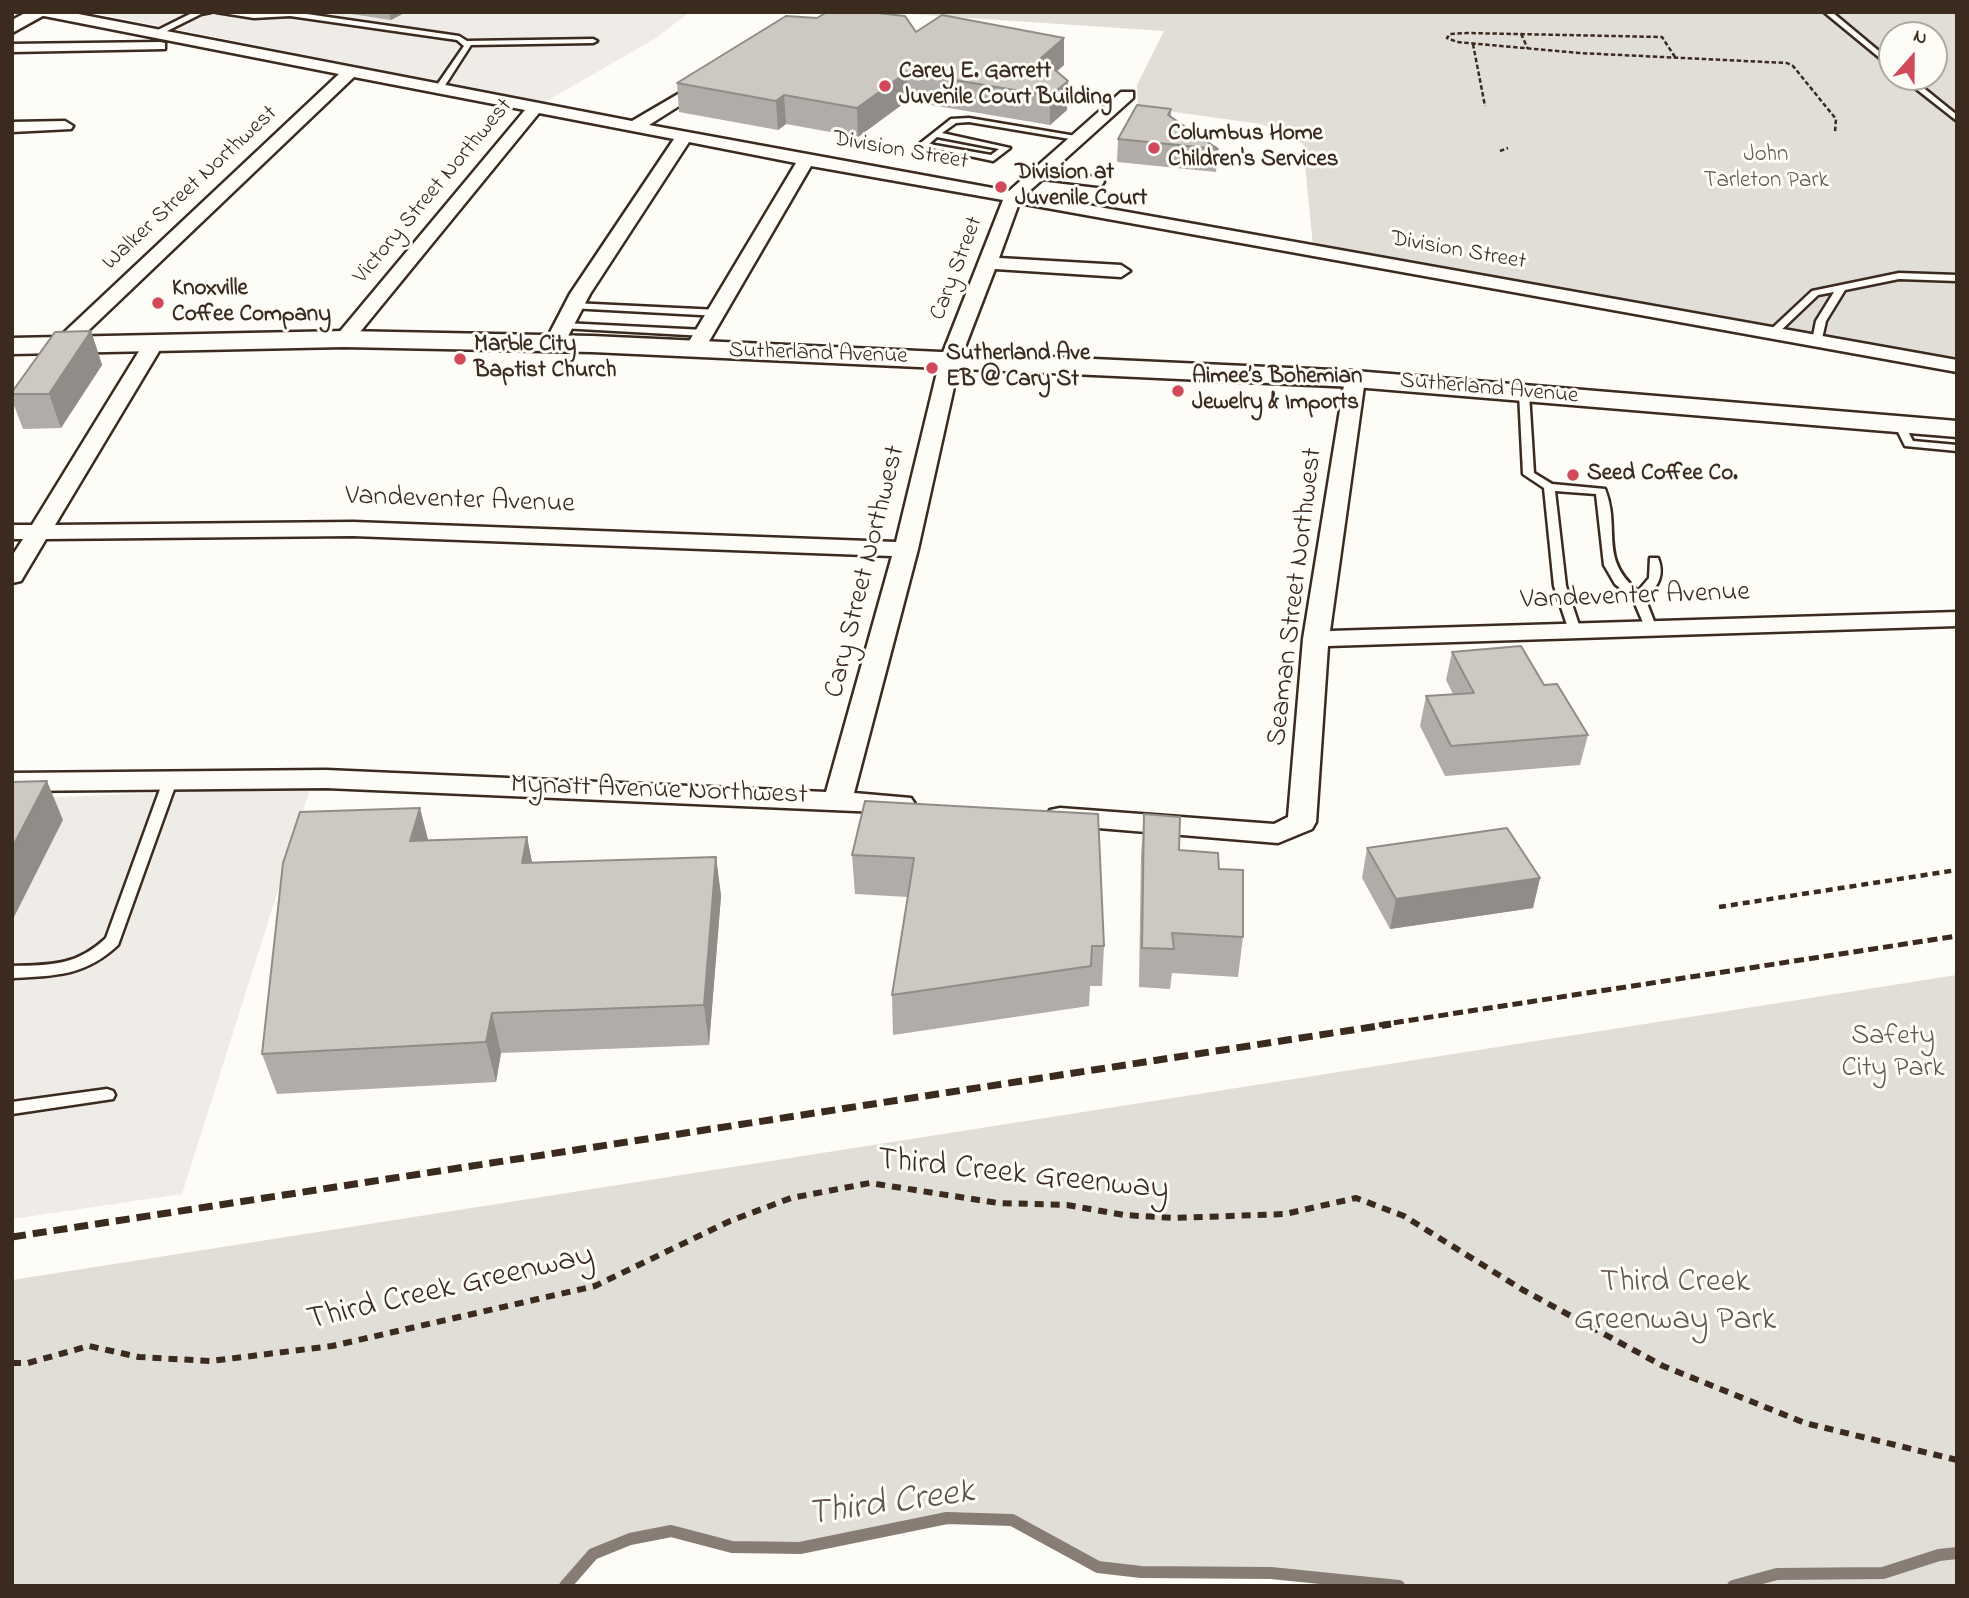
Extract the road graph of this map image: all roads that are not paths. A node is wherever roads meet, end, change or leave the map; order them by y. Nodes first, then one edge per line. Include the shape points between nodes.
1 (42, 12) edge
2 (208, 12) edge
3 (219, 12) edge
4 (1827, 12) edge
5 (12, 28) edge
6 (156, 33) junction
7 (593, 41) dead end
8 (467, 43) junction
9 (199, 44) junction
10 (12, 48) edge
11 (1878, 54) edge
12 (352, 70) junction
13 (719, 75) edge
14 (439, 88) junction
15 (1922, 91) edge
16 (1127, 95) dead end
17 (535, 108) junction
18 (1957, 120) edge
19 (65, 126) dead end
20 (12, 127) edge
21 (634, 127) junction
22 (935, 134) junction
23 (685, 136) junction
24 (1076, 138) junction
25 (806, 160) junction
26 (1039, 173) junction
27 (1095, 183) dead end
28 (1013, 197) junction
29 (987, 263) junction
30 (1121, 271) dead end
31 (1957, 278) edge
32 (1840, 288) junction
33 (573, 306) junction
34 (662, 310) junction
35 (719, 313) junction
36 (652, 330) junction
37 (1771, 334) junction
38 (559, 335) junction
39 (344, 339) junction
40 (700, 341) junction
41 (1817, 341) junction
42 (154, 343) junction
43 (63, 344) junction
44 (12, 346) edge
45 (950, 360) junction
46 (1957, 366) edge
47 (1355, 379) junction
48 (1524, 393) junction
49 (1899, 424) junction
50 (1957, 429) edge
51 (1957, 448) edge
52 (1549, 488) junction
53 (40, 531) junction
54 (12, 532) edge
55 (906, 549) junction
56 (1654, 561) dead end
57 (12, 576) edge
58 (1638, 597) junction
59 (1957, 619) edge
60 (1651, 629) junction
61 (1575, 631) junction
62 (1316, 639) junction
63 (170, 780) junction
64 (12, 782) edge
65 (838, 799) junction
66 (921, 806) edge
67 (1031, 814) edge
68 (12, 972) edge
69 (107, 1095) dead end
70 (12, 1108) edge

1 - 5 street
1 - 6 street, Division Street
2 - 6 lane
3 - 8 lane via 314,16 459,38
4 - 11 lane
6 - 9 street, Division Street
7 - 8 lane
8 - 14 lane
9 - 10 street
9 - 12 street, Division Street
12 - 14 street, Division Street
12 - 43 street, Walker Street Northwest
13 - 21 street
14 - 17 street, Division Street
15 - 18 lane
16 - 24 street
17 - 21 street, Division Street
17 - 39 street, Victory Street Northwest
19 - 20 street
21 - 23 street, Division Street
22 - 22 lane via 922,145 993,158 1006,148
22 - 24 lane via 954,121 969,120
23 - 25 street, Division Street
23 - 33 street
24 - 26 street
25 - 28 street, Division Street
25 - 35 street
26 - 27 street
26 - 28 street
28 - 29 street, Cary Street
28 - 37 street, Division Street
29 - 30 street
29 - 45 street, Cary Street
31 - 32 lane via 1899,276
32 - 37 lane via 1815,293
32 - 41 lane via 1821,321
33 - 34 lane
33 - 38 street
34 - 35 lane
34 - 36 lane
35 - 40 street
36 - 38 lane
36 - 40 lane
37 - 41 street, Division Street
38 - 39 street, Sutherland Avenue
38 - 40 street, Sutherland Avenue
39 - 42 street, Sutherland Avenue
40 - 45 street, Sutherland Avenue
41 - 46 street, Division Street
42 - 43 street, Sutherland Avenue
42 - 53 street
43 - 44 street, Sutherland Avenue
45 - 47 street, Sutherland Avenue
45 - 55 street, Cary Street Northwest
47 - 48 street, Sutherland Avenue
47 - 62 street, Seaman Street Northwest
48 - 49 street, Sutherland Avenue
48 - 52 lane via 1529,474
49 - 50 street, Sutherland Avenue
49 - 51 lane via 1909,444
52 - 58 lane via 1601,491 1610,565 1619,581
52 - 61 lane via 1560,586
53 - 54 street, Vandeventer Avenue
53 - 55 street, Vandeventer Avenue via 353,529
53 - 57 street
55 - 65 street, Cary Street Northwest
56 - 58 lane via 1654,584
58 - 60 lane
59 - 60 street, Vandeventer Avenue
60 - 61 street, Vandeventer Avenue
61 - 62 street, Vandeventer Avenue
62 - 67 street, Seaman Street Northwest via 1302,822 1278,834
63 - 64 street, Mynatt Avenue Northwest
63 - 65 street, Mynatt Avenue Northwest via 326,779
63 - 68 lane via 113,942 98,957 74,969
65 - 66 street, Mynatt Avenue Northwest
69 - 70 lane

